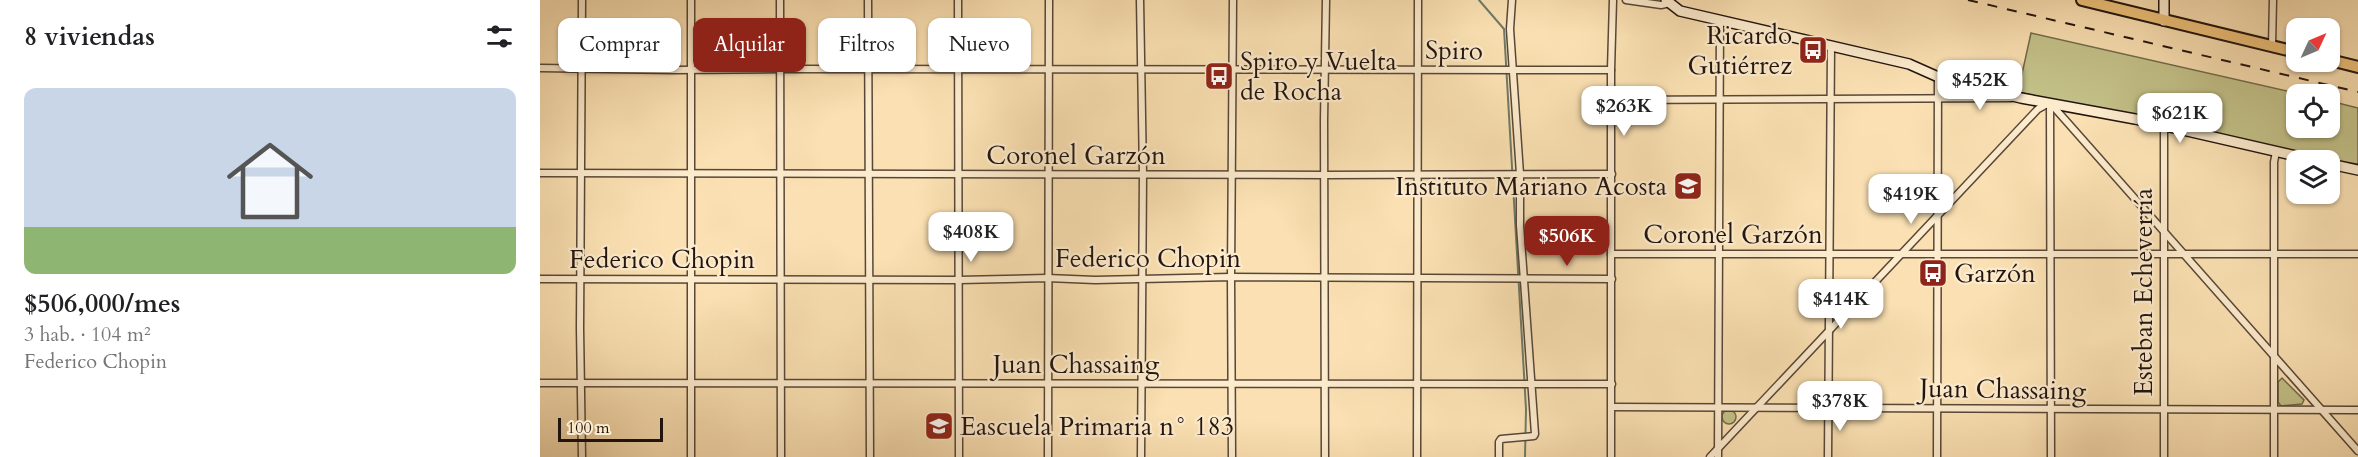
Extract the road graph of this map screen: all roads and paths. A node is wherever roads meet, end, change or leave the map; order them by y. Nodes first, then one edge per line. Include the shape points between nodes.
1 (582, 0) edge
2 (691, 0) edge
3 (780, 0) edge
4 (868, 0) edge
5 (958, 0) edge
6 (1049, 0) edge
7 (1140, 0) edge
8 (1233, 0) edge
9 (1326, 0) edge
10 (1418, 0) edge
11 (1512, 0) edge
12 (1613, 0) edge
13 (1626, 0) edge
14 (2082, 0) edge
15 (2164, 0) edge
16 (2273, 0) edge
17 (1669, 2) edge
18 (582, 18) edge
19 (780, 18) edge
20 (868, 18) edge
21 (958, 18) edge
22 (1720, 20) junction
23 (2164, 21) junction
24 (1831, 46) junction
25 (2272, 46) junction
26 (2286, 50) edge
27 (2340, 62) edge
28 (2358, 67) edge
29 (540, 68) edge
30 (558, 68) edge
31 (1031, 69) edge
32 (1048, 69) junction
33 (1141, 69) junction
34 (1232, 69) junction
35 (1325, 69) junction
36 (1417, 69) junction
37 (681, 70) edge
38 (692, 70) junction
39 (1511, 70) junction
40 (1611, 70) junction
41 (581, 72) edge
42 (780, 72) edge
43 (869, 72) edge
44 (959, 72) edge
45 (1938, 77) junction
46 (2021, 98) junction
47 (1720, 99) junction
48 (1830, 99) junction
49 (1612, 100) junction
50 (1938, 100) junction
51 (2050, 103) junction
52 (2164, 126) junction
53 (2276, 152) junction
54 (2286, 154) edge
55 (2340, 166) edge
56 (2358, 170) edge
57 (779, 172) junction
58 (540, 173) edge
59 (581, 173) junction
60 (692, 173) junction
61 (870, 173) junction
62 (960, 174) junction
63 (1048, 174) junction
64 (1143, 174) junction
65 (1418, 174) junction
66 (1518, 174) junction
67 (1612, 174) junction
68 (1232, 175) junction
69 (1325, 175) junction
70 (1938, 214) junction
71 (2163, 228) junction
72 (1720, 253) junction
73 (1828, 253) junction
74 (1900, 253) junction
75 (1611, 254) junction
76 (1938, 254) junction
77 (2051, 254) junction
78 (2164, 254) junction
79 (2358, 254) edge
80 (2186, 255) junction
81 (2273, 255) junction
82 (1231, 277) junction
83 (1325, 277) junction
84 (780, 278) junction
85 (870, 278) junction
86 (1047, 278) junction
87 (540, 279) edge
88 (581, 279) junction
89 (690, 279) junction
90 (1143, 279) junction
91 (1416, 279) junction
92 (1524, 279) junction
93 (1612, 279) junction
94 (959, 280) junction
95 (1829, 330) junction
96 (2273, 354) junction
97 (540, 383) edge
98 (581, 383) junction
99 (691, 383) junction
100 (781, 383) junction
101 (1530, 383) junction
102 (870, 384) junction
103 (959, 384) junction
104 (1141, 384) junction
105 (1231, 384) junction
106 (1325, 384) junction
107 (1418, 384) junction
108 (1612, 384) junction
109 (1049, 385) junction
110 (1612, 407) junction
111 (1720, 408) junction
112 (1756, 408) junction
113 (1828, 408) junction
114 (1937, 408) junction
115 (2050, 409) junction
116 (2322, 409) junction
117 (2164, 410) junction
118 (2274, 410) junction
119 (2358, 410) edge
120 (1718, 448) junction
121 (2358, 451) edge
122 (582, 457) edge
123 (691, 457) edge
124 (781, 457) edge
125 (870, 457) edge
126 (959, 457) edge
127 (1048, 457) edge
128 (1141, 457) edge
129 (1232, 457) edge
130 (1325, 457) edge
131 (1417, 457) edge
132 (1499, 457) edge
133 (1611, 457) edge
134 (1710, 457) edge
135 (1718, 457) edge
136 (1828, 457) edge
137 (1937, 457) edge
138 (2051, 457) edge
139 (2164, 457) edge
140 (2274, 457) edge

1 - 18 street
2 - 38 street
3 - 19 street
4 - 20 street
5 - 21 street
6 - 32 street
7 - 33 street
8 - 34 street
9 - 35 street
10 - 36 street
11 - 39 street
12 - 40 street
13 - 17 street
14 - 23 main road
15 - 23 main road
16 - 25 street
17 - 22 main road via 1680,11
22 - 24 main road
22 - 47 street
23 - 25 main road
24 - 45 main road via 1909,64
24 - 48 street
25 - 26 main road
27 - 28 main road
29 - 30 street, Spiro
31 - 32 street, Spiro
32 - 33 street, Spiro
32 - 63 street
33 - 34 street, Spiro
33 - 64 street
34 - 35 street, Spiro
34 - 68 street
35 - 36 street, Spiro
35 - 69 street
36 - 39 street, Spiro
36 - 65 street
37 - 38 street, Spiro
38 - 60 street
39 - 40 street, Spiro
39 - 66 street
40 - 49 street
41 - 59 street
42 - 57 street
43 - 61 street
44 - 62 street
45 - 46 main road
45 - 50 street
46 - 50 street
46 - 51 main road
47 - 48 street
47 - 49 street
47 - 72 street
48 - 50 street
48 - 73 street
49 - 67 street
50 - 70 street
51 - 52 main road
51 - 70 street via 2038,109
51 - 71 street
51 - 77 street
52 - 53 main road
52 - 71 street, Esteban Echeverría
53 - 54 main road
53 - 81 street
55 - 56 main road
57 - 60 street, Coronel Garzón
57 - 61 street, Coronel Garzón
57 - 84 street
58 - 59 street, Coronel Garzón
59 - 60 street, Coronel Garzón
59 - 88 street
60 - 89 street
61 - 62 street, Coronel Garzón
61 - 85 street
62 - 63 street, Coronel Garzón
62 - 94 street
63 - 64 street, Coronel Garzón
63 - 86 street
64 - 68 street, Coronel Garzón
64 - 90 street
65 - 66 street, Coronel Garzón
65 - 69 street, Coronel Garzón
65 - 91 street
66 - 67 street, Coronel Garzón
66 - 92 street
67 - 75 street
68 - 69 street, Coronel Garzón
68 - 82 street
69 - 83 street
70 - 74 street
70 - 76 street
71 - 78 street, Esteban Echeverría
71 - 80 street
72 - 73 street, Coronel Garzón
72 - 75 street, Coronel Garzón
72 - 111 street
73 - 74 street, Coronel Garzón
73 - 95 street
74 - 76 street, Coronel Garzón
74 - 95 street
75 - 93 street
76 - 77 street, Coronel Garzón
76 - 114 street
77 - 78 street, Coronel Garzón
77 - 115 street
78 - 80 street, Coronel Garzón
78 - 117 street, Esteban Echeverría
79 - 81 street, Coronel Garzón
80 - 81 street, Coronel Garzón
80 - 96 street
81 - 96 street
82 - 83 street, Federico Chopin
82 - 90 street, Federico Chopin
82 - 105 street
83 - 91 street, Federico Chopin
83 - 106 street
84 - 85 street, Federico Chopin
84 - 89 street, Federico Chopin
84 - 100 street
85 - 94 street, Federico Chopin
85 - 102 street
86 - 90 street, Federico Chopin
86 - 94 street, Federico Chopin
86 - 109 street
87 - 88 street, Federico Chopin
88 - 89 street, Federico Chopin
88 - 98 street
89 - 99 street
90 - 104 street
91 - 92 street, Federico Chopin
91 - 107 street
92 - 93 street, Federico Chopin
92 - 101 street
93 - 108 street
94 - 103 street
95 - 112 street
95 - 113 street
96 - 116 street
96 - 118 street
97 - 98 street, Juan Chassaing
98 - 99 street, Juan Chassaing
98 - 122 street
99 - 100 street, Juan Chassaing
99 - 123 street
100 - 102 street, Juan Chassaing
100 - 124 street
101 - 107 street, Juan Chassaing
101 - 108 street, Juan Chassaing
101 - 132 street via 1535,434 1501,439
102 - 103 street, Juan Chassaing
102 - 125 street
103 - 109 street, Juan Chassaing
103 - 126 street
104 - 105 street, Juan Chassaing
104 - 109 street, Juan Chassaing
104 - 128 street
105 - 106 street, Juan Chassaing
105 - 129 street
106 - 107 street, Juan Chassaing
106 - 130 street
107 - 131 street
108 - 110 street
109 - 127 street
110 - 111 street, Juan Chassaing
110 - 133 street
111 - 112 street, Juan Chassaing
111 - 120 street
112 - 113 street, Juan Chassaing
112 - 120 street
113 - 114 street, Juan Chassaing
113 - 136 street
114 - 115 street, Juan Chassaing
114 - 137 street
115 - 117 street, Juan Chassaing
115 - 138 street
116 - 118 street, Juan Chassaing
116 - 119 street, Juan Chassaing
116 - 121 street
117 - 118 street, Juan Chassaing
117 - 139 street, Esteban Echeverría
118 - 140 street
120 - 134 street
120 - 135 street

